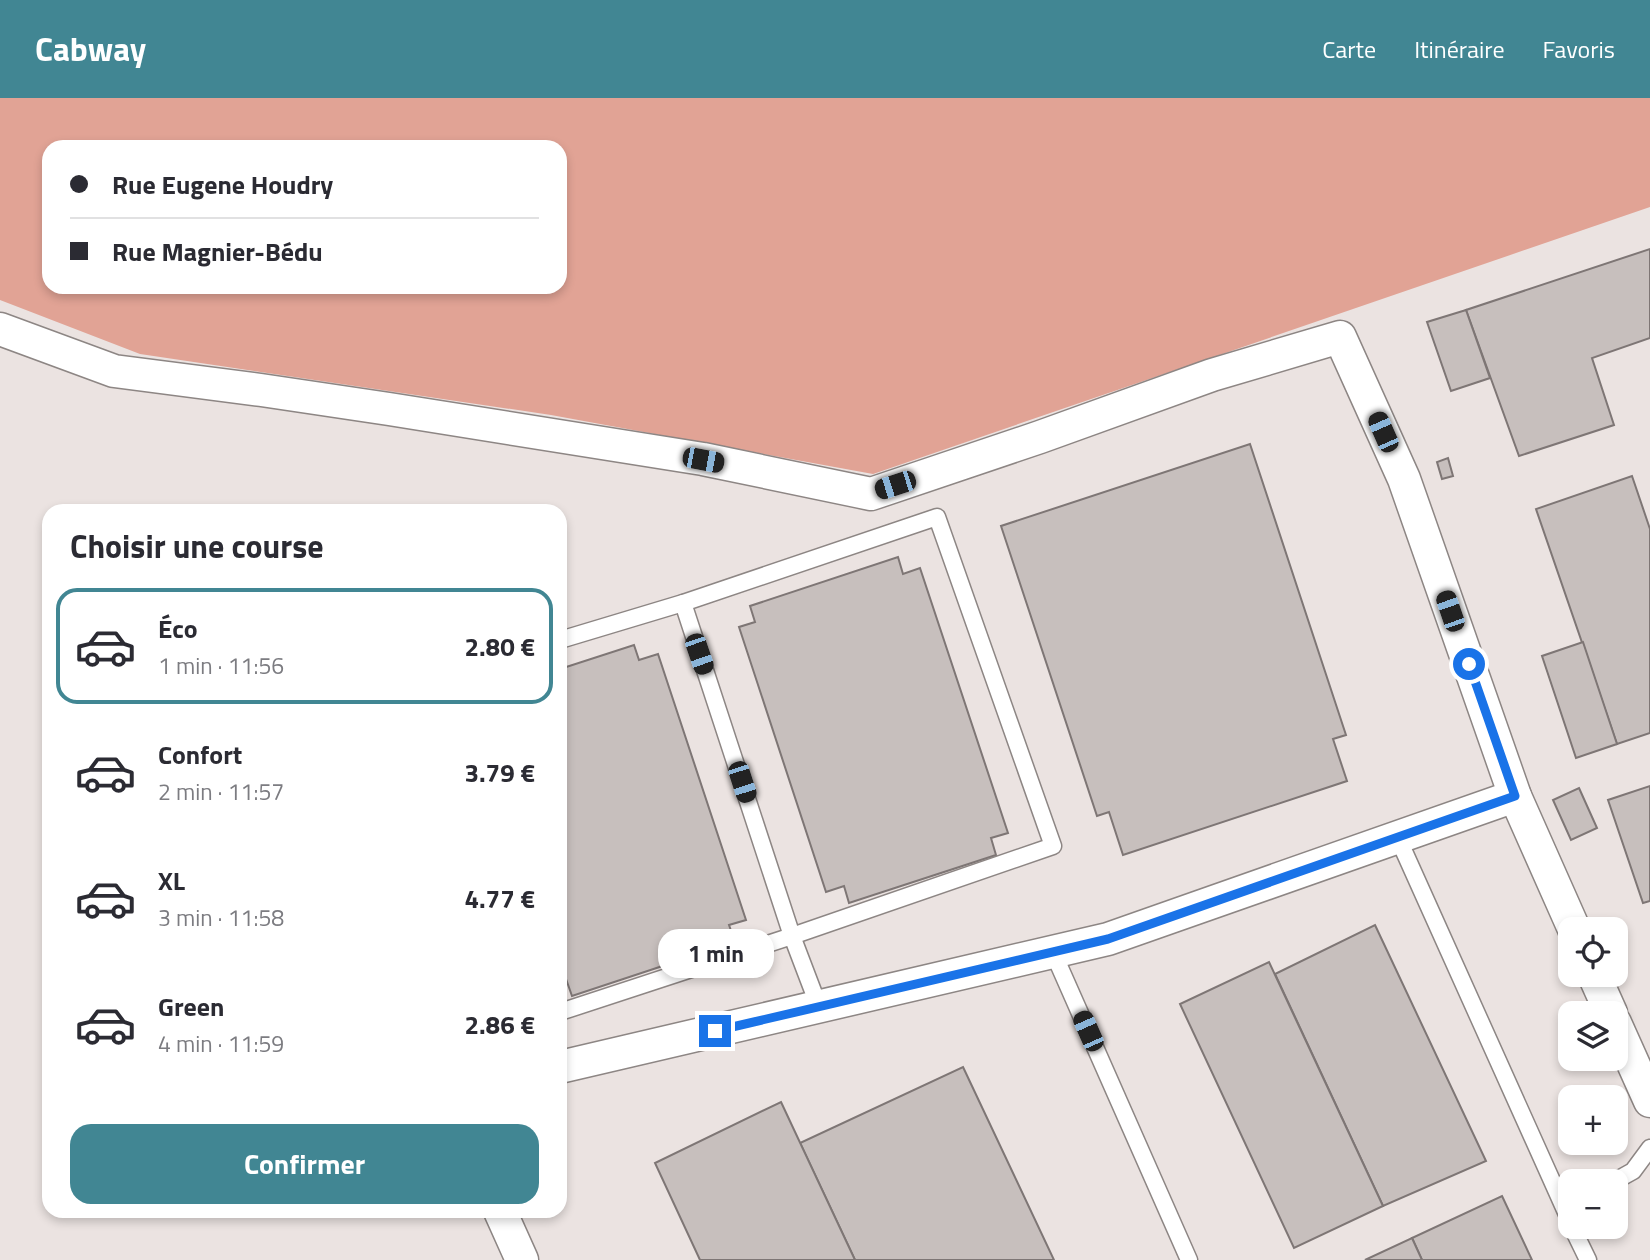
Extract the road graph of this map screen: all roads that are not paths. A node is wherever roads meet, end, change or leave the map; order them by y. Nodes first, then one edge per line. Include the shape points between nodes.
1 (0, 329) edge
2 (683, 603) junction
3 (567, 638) edge
4 (1515, 796) junction
5 (1398, 838) junction
6 (1569, 917) edge
7 (792, 936) junction
8 (1053, 952) junction
9 (819, 1007) junction
10 (567, 1010) edge
11 (1628, 1052) edge
12 (567, 1065) edge
13 (1650, 1101) edge
14 (1650, 1148) edge
15 (1628, 1174) edge
16 (1558, 1191) edge
17 (503, 1218) edge
18 (1577, 1239) edge
19 (522, 1260) edge
20 (1189, 1260) edge
21 (1587, 1260) edge

1 - 4 street via 114,371 689,457 871,494 1212,375 1340,337 1404,480
2 - 3 lane
2 - 7 lane
2 - 7 lane via 937,517 1053,846
4 - 5 street
4 - 6 street
5 - 8 street via 1108,939
5 - 16 lane
7 - 9 lane
7 - 10 lane
8 - 9 street
8 - 20 lane
9 - 12 street
11 - 13 street
14 - 15 lane
17 - 19 street
18 - 21 lane

